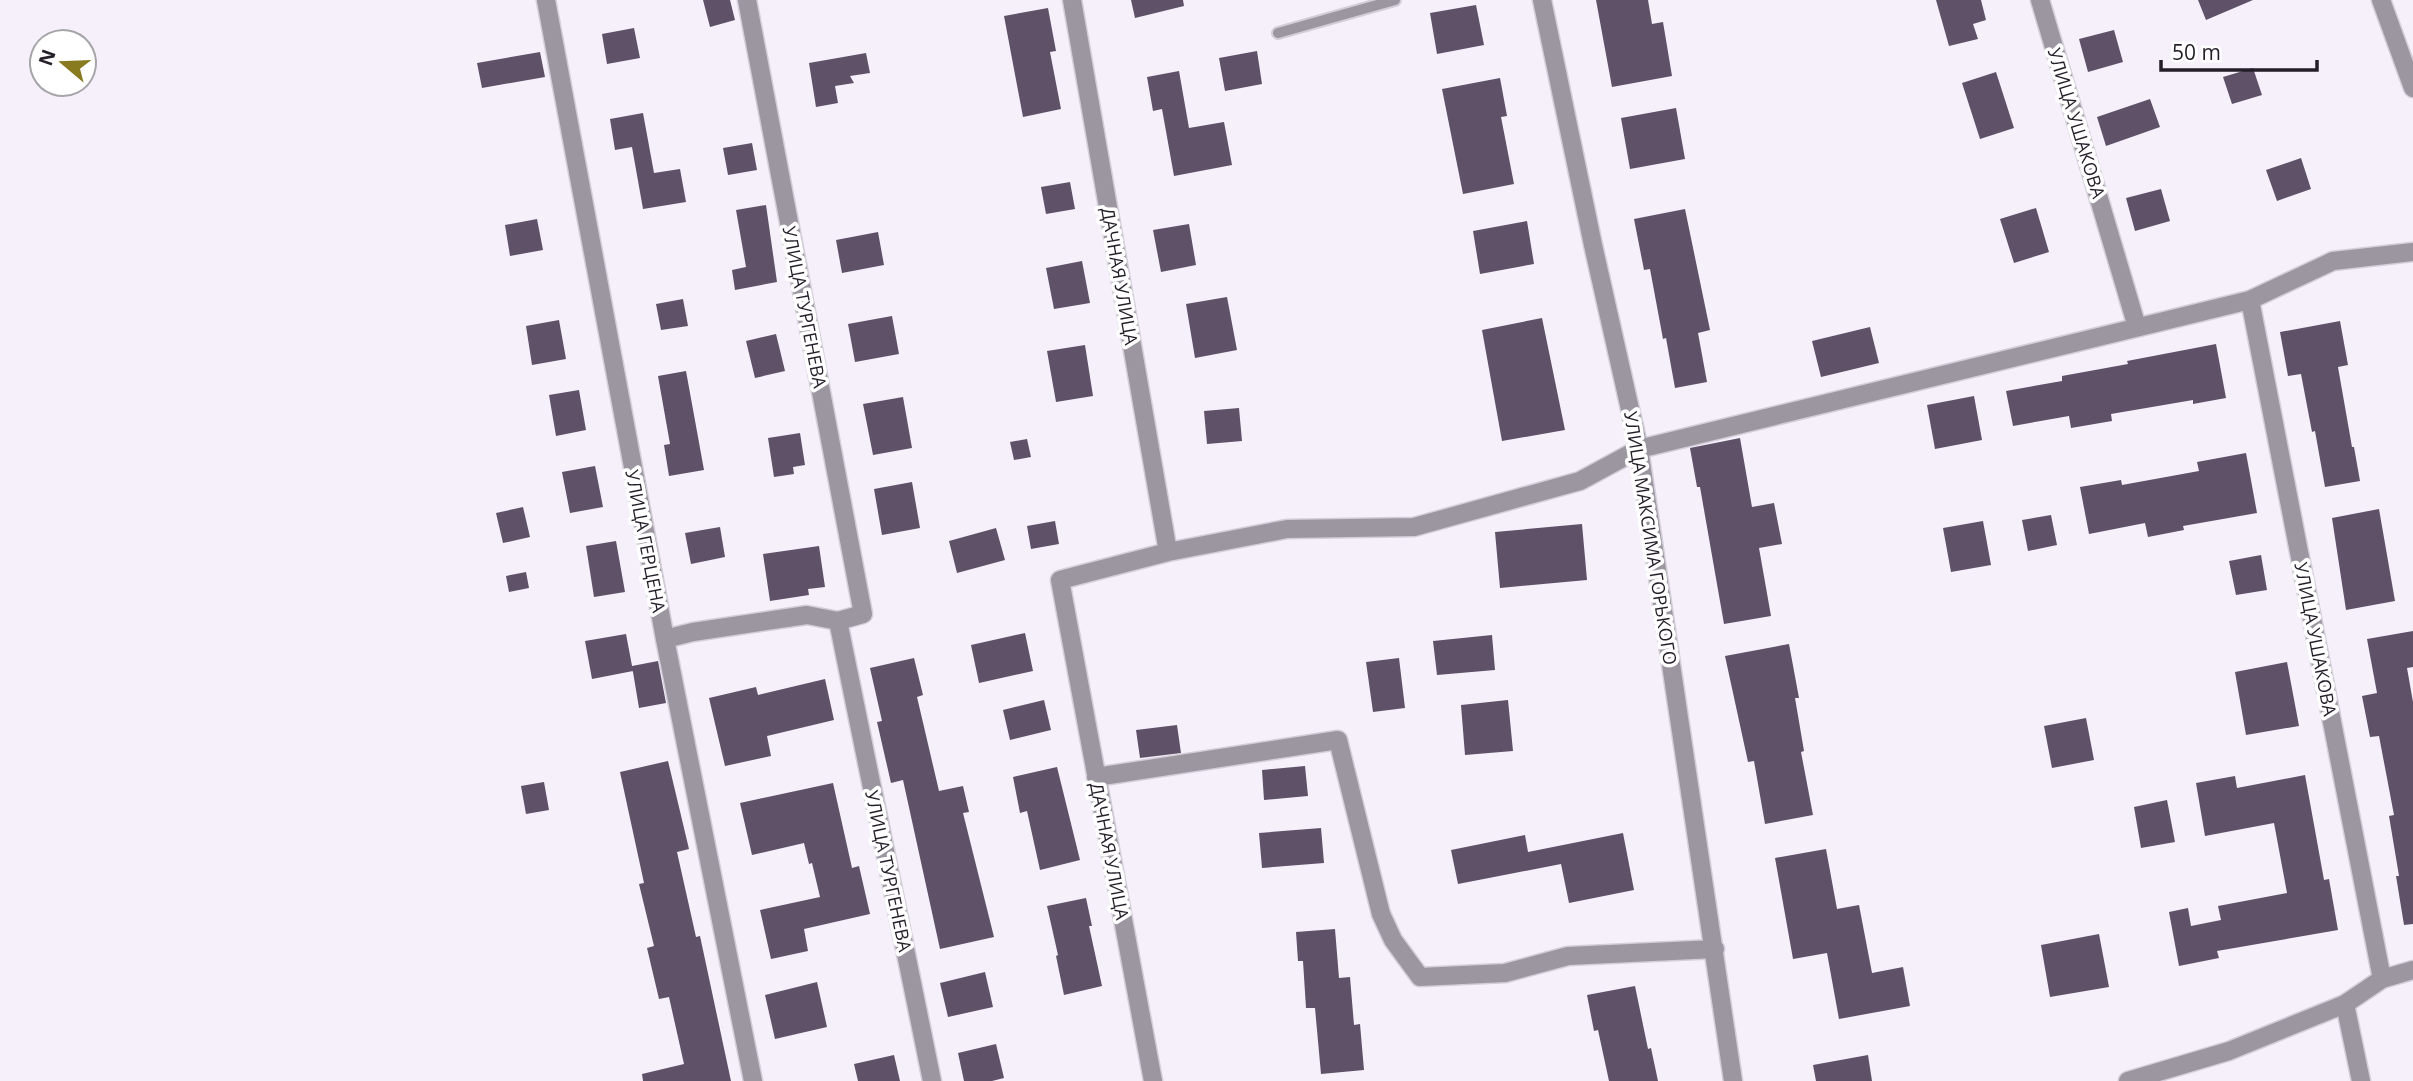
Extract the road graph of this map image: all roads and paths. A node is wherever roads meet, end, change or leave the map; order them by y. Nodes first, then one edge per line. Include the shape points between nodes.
1 (546, 0) edge
2 (747, 0) edge
3 (1072, 0) edge
4 (1395, 0) edge
5 (1542, 0) edge
6 (2040, 0) edge
7 (2381, 0) edge
8 (1278, 33) dead end
9 (2413, 88) edge
10 (2413, 252) edge
11 (2250, 300) junction
12 (2137, 327) junction
13 (1639, 449) junction
14 (1168, 552) junction
15 (838, 621) junction
16 (664, 639) junction
17 (1096, 777) junction
18 (1715, 949) junction
19 (2413, 970) edge
20 (2382, 979) junction
21 (2345, 1004) junction
22 (753, 1081) edge
23 (932, 1081) edge
24 (1153, 1081) edge
25 (1733, 1081) edge
26 (2128, 1081) edge
27 (2361, 1081) edge

1 - 16 street, УЛИЦА ГЕРЦЕНА
2 - 15 street, УЛИЦА ТУРГЕНЕВА via 863,614
3 - 14 street, ДАЧНАЯ УЛИЦА
4 - 8 lane
5 - 13 street, УЛИЦА МАКСИМА ГОРЬКОГО
6 - 12 street, УЛИЦА УШАКОВА
7 - 9 street
10 - 11 street via 2333,261
11 - 12 street
11 - 20 street, УЛИЦА УШАКОВА
12 - 13 street
13 - 14 street via 1580,481 1414,527 1287,529
13 - 18 street, УЛИЦА МАКСИМА ГОРЬКОГО
14 - 17 street, ДАЧНАЯ УЛИЦА via 1060,580
15 - 16 street via 807,615
15 - 23 street, УЛИЦА ТУРГЕНЕВА
16 - 22 street, УЛИЦА ГЕРЦЕНА
17 - 18 street via 1338,740 1381,914 1393,940 1420,976 1505,973 1568,956
17 - 24 street, ДАЧНАЯ УЛИЦА
18 - 25 street, УЛИЦА МАКСИМА ГОРЬКОГО
19 - 20 street
20 - 21 street
21 - 26 street via 2229,1051
21 - 27 street

